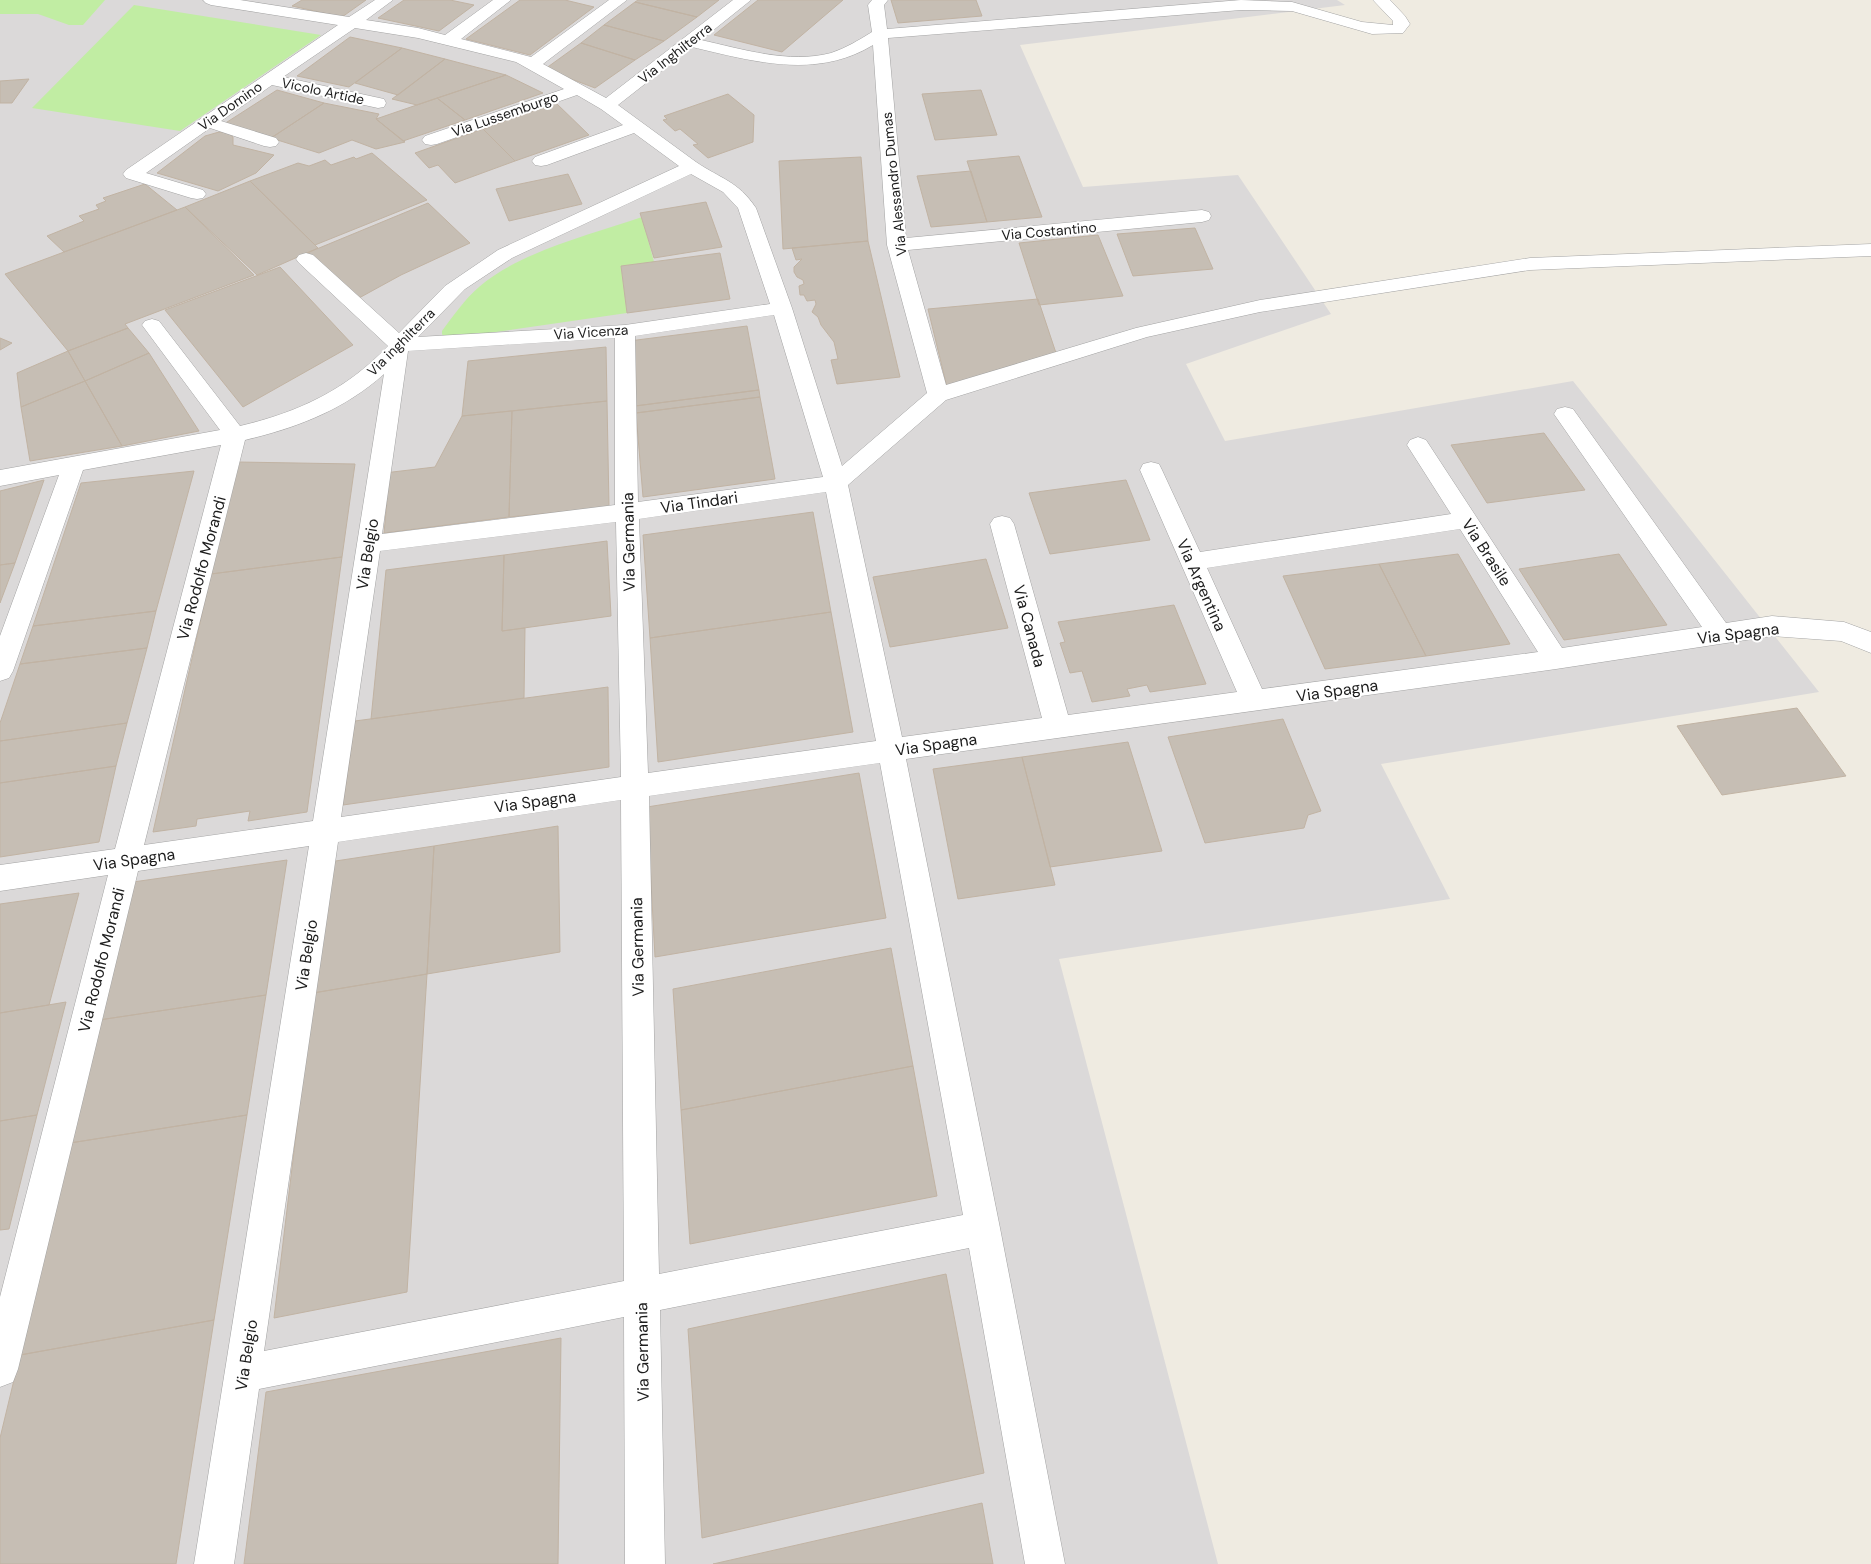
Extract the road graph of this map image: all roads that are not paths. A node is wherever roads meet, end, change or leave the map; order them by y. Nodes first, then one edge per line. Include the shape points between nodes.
1 (211, 0) edge
2 (286, 0) edge
3 (385, 0) edge
4 (503, 0) edge
5 (619, 0) edge
6 (743, 0) edge
7 (1380, 0) edge
8 (875, 2) edge
9 (270, 10) junction
10 (351, 23) junction
11 (880, 34) junction
12 (449, 40) junction
13 (688, 42) junction
14 (532, 64) junction
15 (268, 79) junction
16 (579, 89) junction
17 (378, 103) dead end
18 (607, 105) junction
19 (207, 122) junction
20 (636, 126) junction
21 (431, 140) dead end
22 (270, 142) dead end
23 (541, 161) dead end
24 (692, 167) junction
25 (197, 194) dead end
26 (1202, 216) dead end
27 (897, 245) junction
28 (1871, 250) edge
29 (306, 259) dead end
30 (782, 308) junction
31 (152, 325) dead end
32 (625, 330) junction
33 (398, 345) junction
34 (938, 395) junction
35 (1565, 414) dead end
36 (236, 435) junction
37 (1418, 444) dead end
38 (74, 465) junction
39 (1151, 470) dead end
40 (0, 478) edge
41 (836, 483) junction
42 (627, 512) junction
43 (1466, 520) junction
44 (1002, 524) dead end
45 (369, 544) junction
46 (1192, 562) junction
47 (1720, 634) junction
48 (1871, 643) edge
49 (1556, 659) junction
50 (0, 671) edge
51 (1254, 701) junction
52 (1058, 728) junction
53 (891, 750) junction
54 (635, 787) junction
55 (325, 831) junction
56 (126, 860) junction
57 (0, 878) edge
58 (983, 1228) junction
59 (642, 1295) junction
60 (0, 1369) edge
61 (243, 1374) junction
62 (214, 1564) edge
63 (645, 1564) edge
64 (1046, 1564) edge

1 - 9 street
2 - 9 street
3 - 10 street, Via Domino
4 - 12 street
5 - 14 street
6 - 13 street, Via Inghilterra
7 - 11 street via 1400,19 1402,24 1397,30 1368,29 1298,8 1256,5
8 - 11 street, Via Alessandro Dumas
9 - 10 street
10 - 12 street
10 - 15 street, Via Domino
11 - 13 street via 842,56 792,63
11 - 27 street, Via Alessandro Dumas
12 - 14 street
13 - 18 street, Via Inghilterra
14 - 16 street
15 - 17 street, Vicolo Artide
15 - 19 street, Via Domino
16 - 18 street
16 - 21 street, Via Lussemburgo
18 - 20 street
19 - 22 street
19 - 25 street, Via Domino via 132,174
20 - 23 street
20 - 24 street
24 - 30 street via 729,188 744,203
24 - 33 street, Via inghilterra via 505,254 451,290
26 - 27 street, Via Costantino
27 - 34 street, Via Alessandro Dumas
28 - 34 street via 1530,264 1260,306 1143,332
29 - 33 street
30 - 32 street, Via Vicenza
30 - 41 street
31 - 36 street
32 - 33 street, Via Vicenza
32 - 42 street, Via Germania
33 - 36 street, Via inghilterra via 375,371 320,407 262,429
33 - 45 street, Via Belgio
34 - 41 street
35 - 47 street
36 - 38 street, Via inghilterra
36 - 56 street, Via Rodolfo Morandi
37 - 43 street, Via Brasile
38 - 40 street, Via inghilterra
38 - 50 street
39 - 46 street, Via Argentina
41 - 42 street, Via Tindari
41 - 53 street
42 - 45 street, Via Tindari
42 - 54 street, Via Germania
43 - 46 street
43 - 49 street, Via Brasile
44 - 52 street, Via Canada
45 - 55 street, Via Belgio
46 - 51 street, Via Argentina
47 - 48 street, Via Spagna via 1772,626 1844,632
47 - 49 street, Via Spagna
49 - 51 street, Via Spagna
51 - 52 street, Via Spagna
52 - 53 street, Via Spagna
53 - 54 street, Via Spagna
53 - 58 street
54 - 55 street, Via Spagna
54 - 59 street, Via Germania
55 - 56 street, Via Spagna
55 - 61 street, Via Belgio
56 - 57 street, Via Spagna
56 - 60 street, Via Rodolfo Morandi
58 - 59 street
58 - 64 street
59 - 61 street
59 - 63 street, Via Germania
61 - 62 street, Via Belgio

